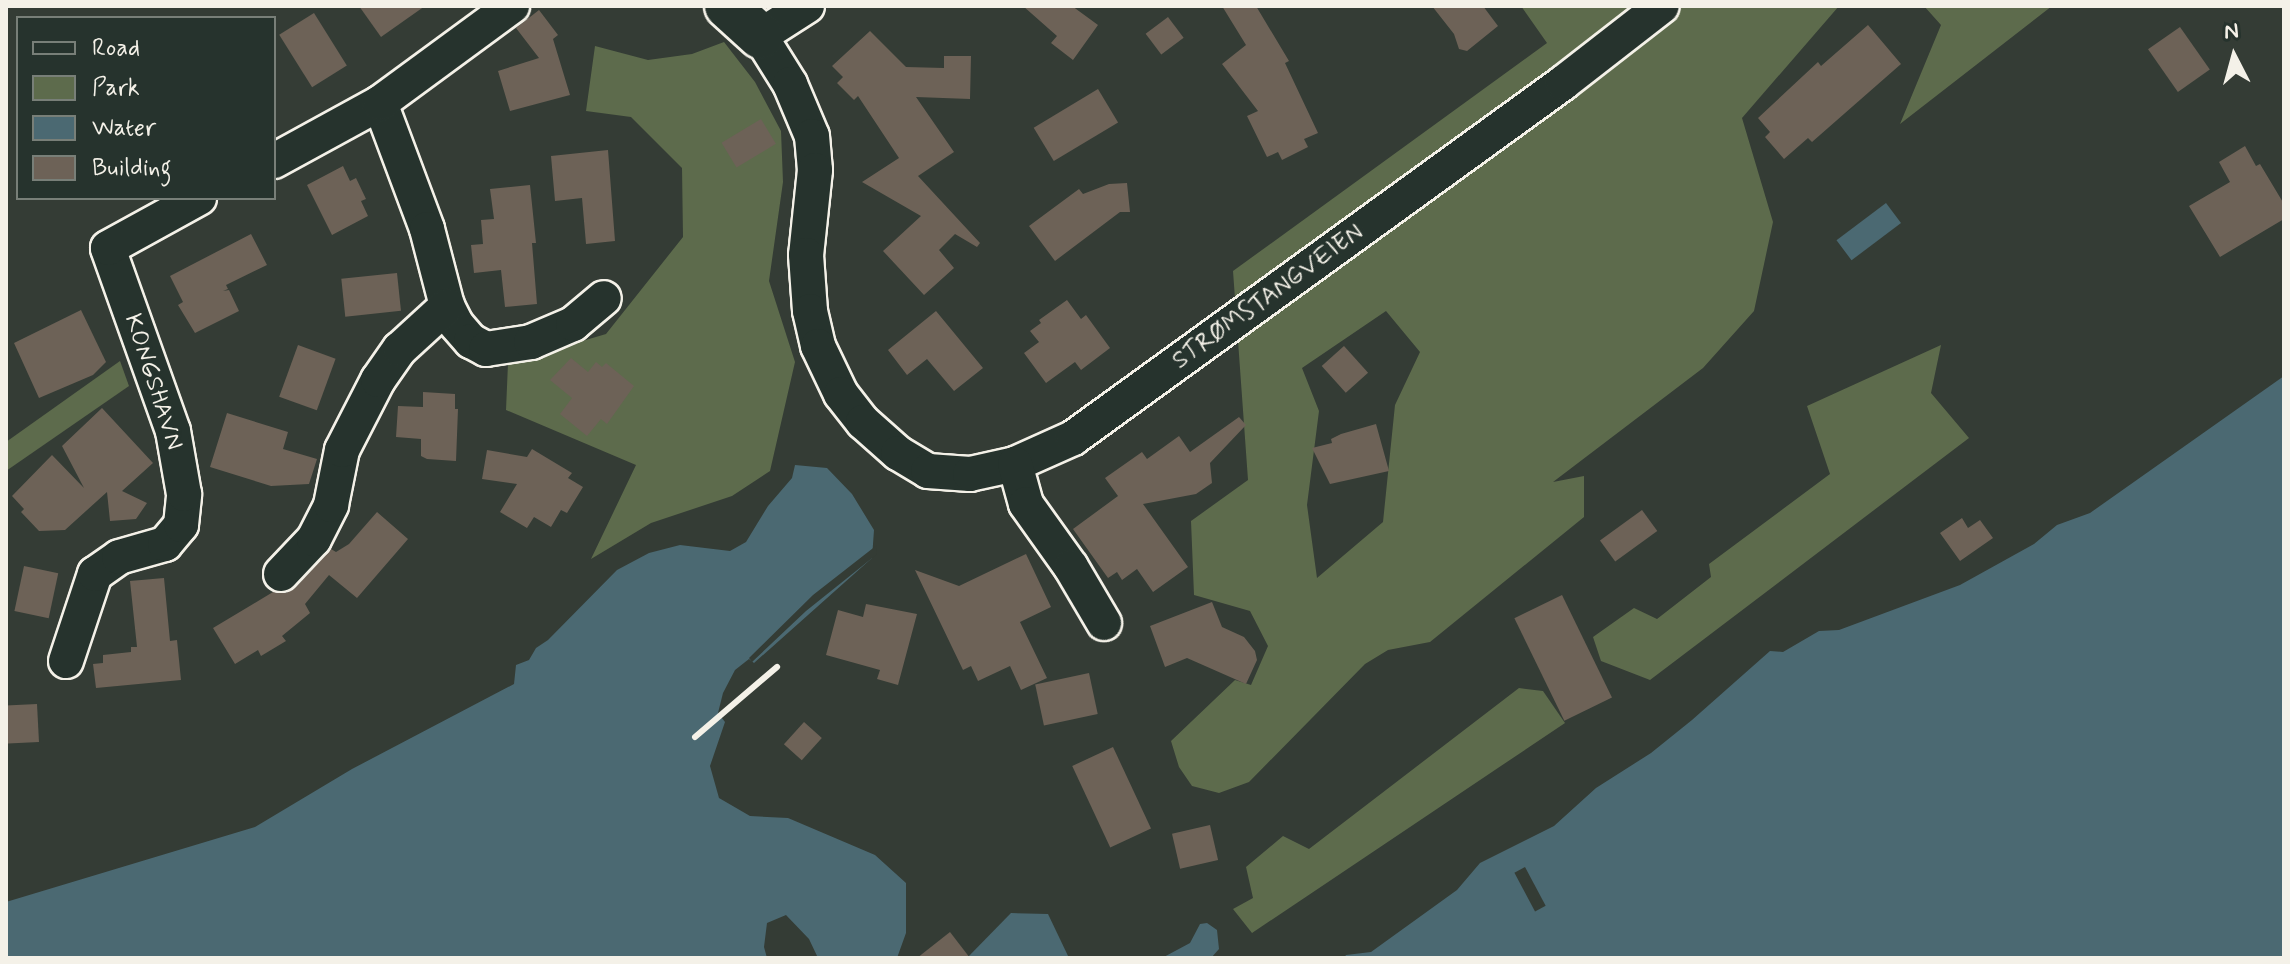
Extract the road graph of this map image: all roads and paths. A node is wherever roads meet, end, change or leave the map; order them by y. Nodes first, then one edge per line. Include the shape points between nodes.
1 (512, 6) edge
2 (727, 6) edge
3 (807, 6) edge
4 (1662, 6) edge
5 (760, 36) junction
6 (380, 103) junction
7 (276, 160) edge
8 (195, 200) edge
9 (604, 298) dead end
10 (447, 306) junction
11 (1015, 464) junction
12 (281, 574) dead end
13 (1104, 623) dead end
14 (66, 661) dead end

1 - 6 street
2 - 5 street
3 - 5 street
4 - 11 street, STRØMSTANGVEIEN via 1073,438
5 - 11 street, STRØMSTANGVEIEN via 790,84 812,136 815,170 806,255 810,311 818,346 841,394 898,453 928,471 970,474
6 - 7 street
6 - 10 street via 427,229
8 - 14 street, KONGSHAVN via 108,248 173,431 184,494 181,525 165,544 119,557 95,574
9 - 10 street via 573,324 531,342 486,349 462,331
10 - 12 street via 400,349 378,380 342,450 331,505 314,539
11 - 13 street via 1026,504

